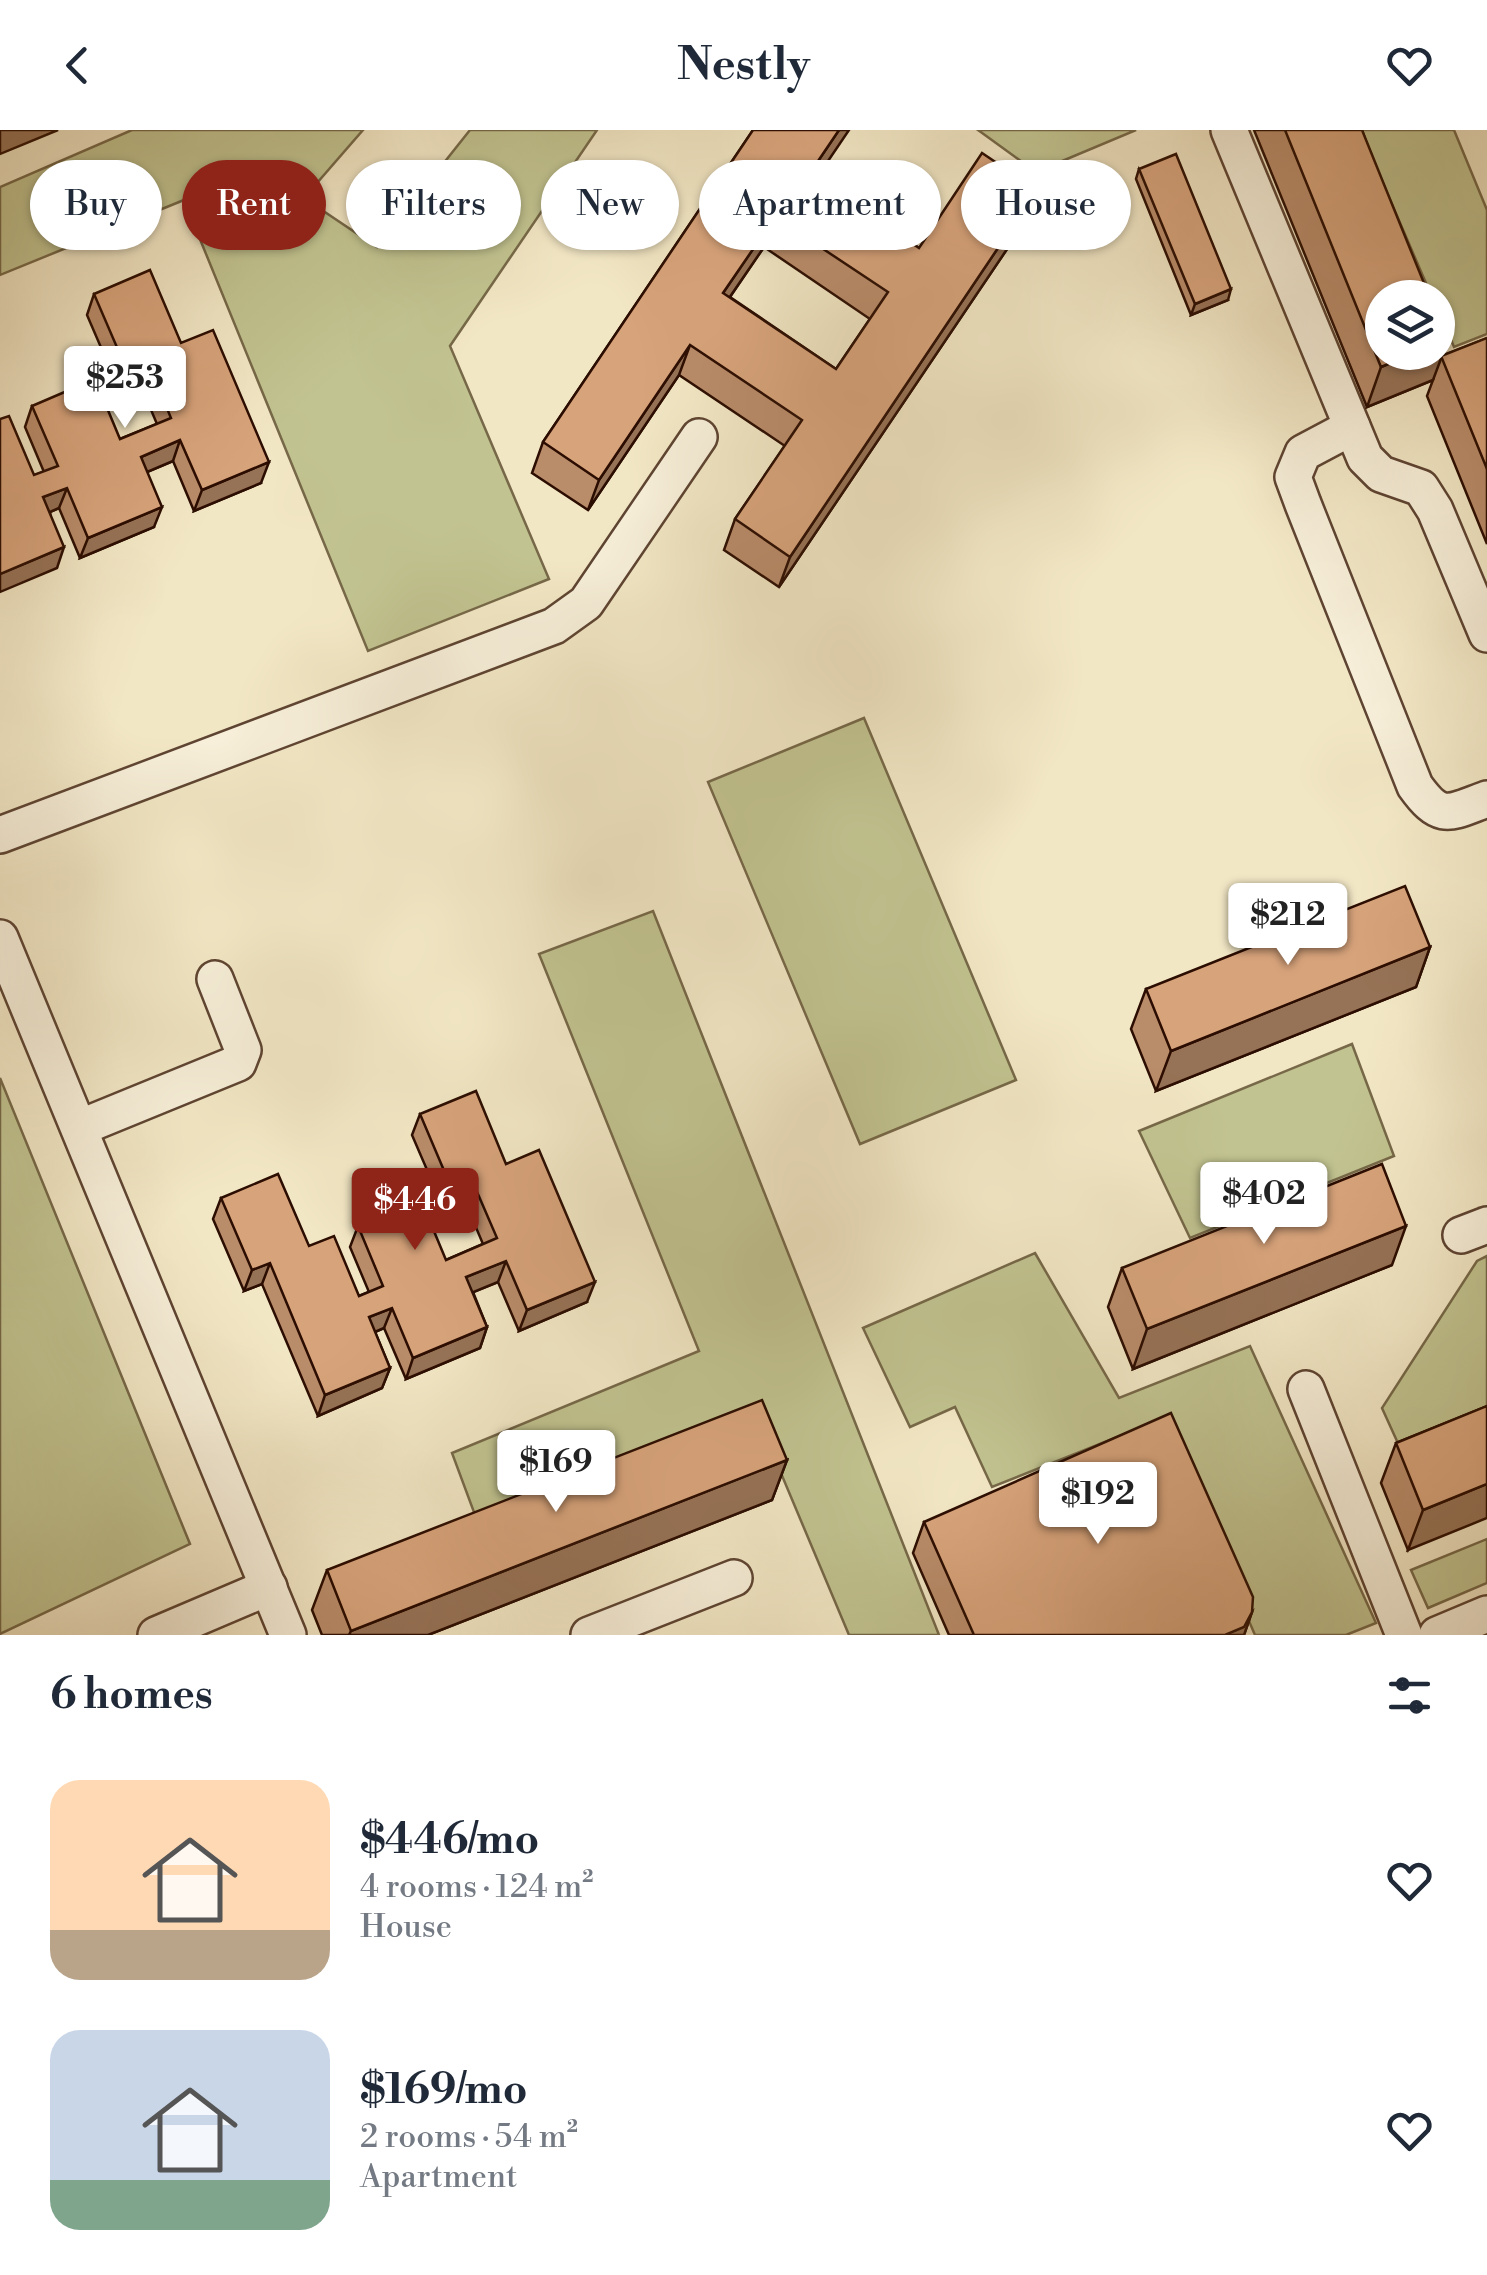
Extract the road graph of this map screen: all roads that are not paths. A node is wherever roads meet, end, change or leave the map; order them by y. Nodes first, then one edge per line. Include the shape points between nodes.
1 (1230, 130) edge
2 (1352, 427) junction
3 (699, 437) dead end
4 (1487, 634) edge
5 (1487, 799) edge
6 (0, 835) edge
7 (0, 938) edge
8 (215, 979) dead end
9 (79, 1128) junction
10 (1306, 1389) dead end
11 (734, 1578) dead end
12 (269, 1587) junction
13 (1487, 1614) edge
14 (156, 1635) edge
15 (288, 1635) edge
16 (589, 1635) edge
17 (1404, 1635) edge
18 (1437, 1635) edge

1 - 2 street
2 - 4 street via 1365,458 1381,474 1421,488 1436,510
2 - 5 street via 1303,452 1294,476 1302,504 1415,786 1430,807 1450,813
3 - 6 street via 586,603 554,626
7 - 9 street
8 - 9 street via 243,1050 238,1063
9 - 12 street
10 - 17 street
11 - 16 street
12 - 14 street
12 - 15 street
13 - 18 street

